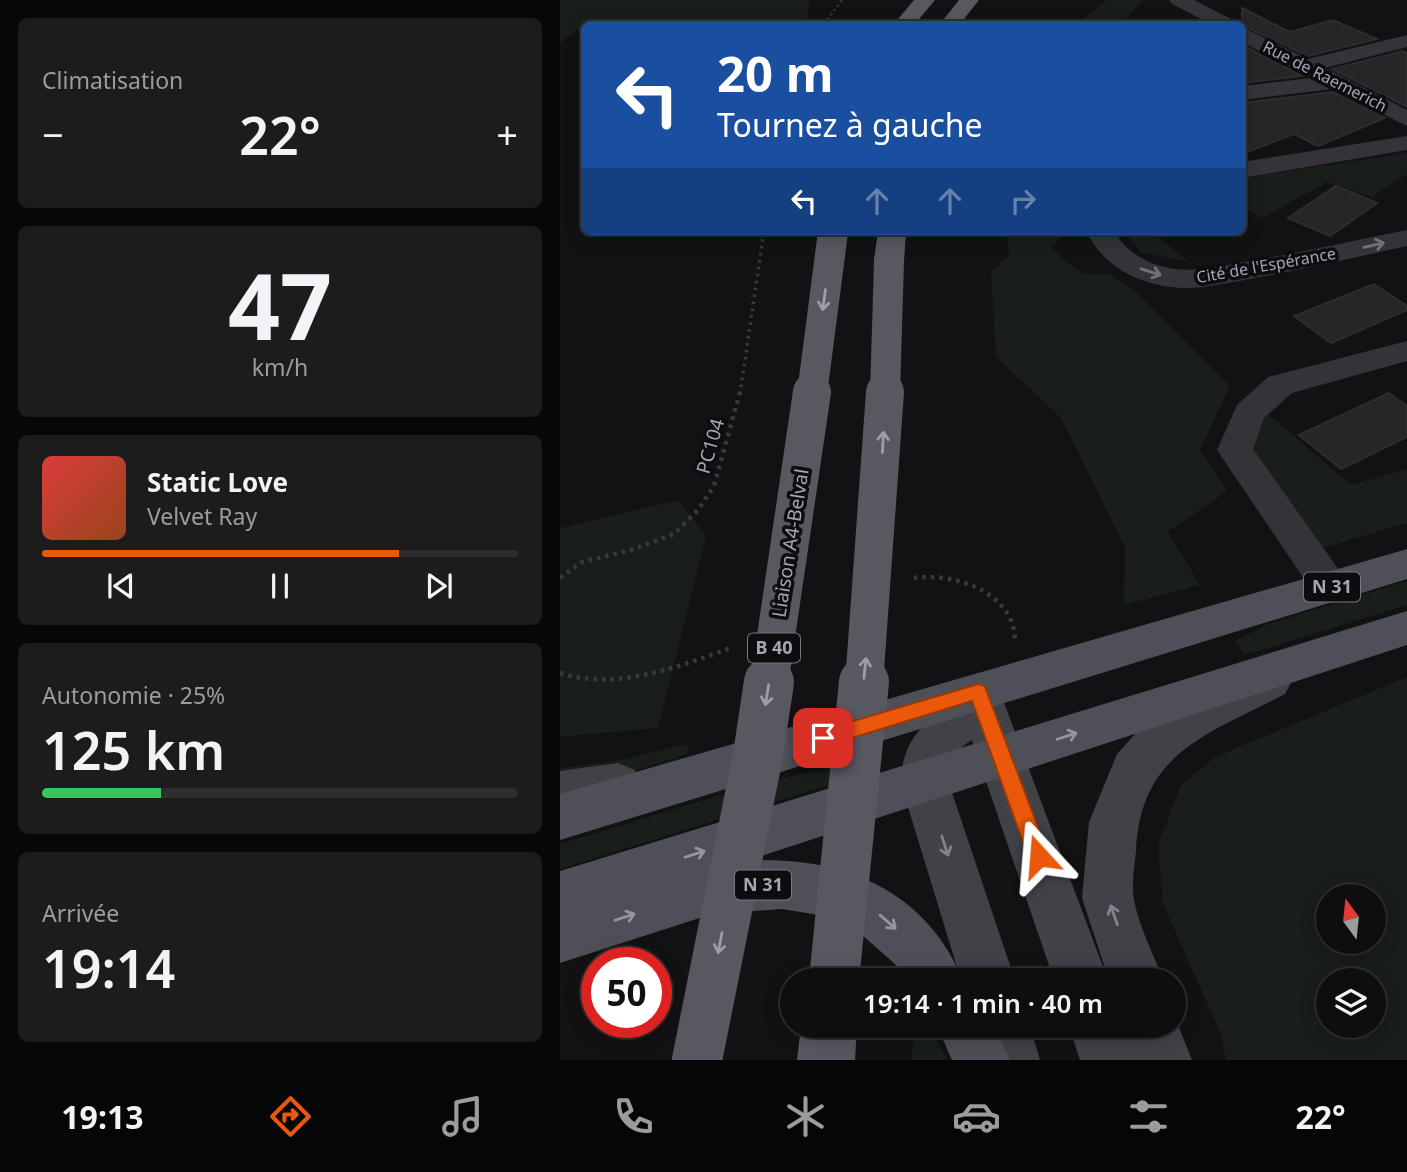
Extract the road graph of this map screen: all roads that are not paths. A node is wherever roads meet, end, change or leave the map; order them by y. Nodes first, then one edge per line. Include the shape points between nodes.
1 (925, 0) edge
2 (969, 0) edge
3 (1179, 0) edge
4 (907, 21) edge
5 (952, 21) edge
6 (1220, 21) edge
7 (1249, 40) edge
8 (1407, 41) edge
9 (1305, 66) junction
10 (1338, 82) junction
11 (1246, 93) edge
12 (1407, 118) edge
13 (1407, 143) edge
14 (1246, 169) edge
15 (833, 235) edge
16 (1102, 235) edge
17 (1407, 238) edge
18 (890, 246) edge
19 (1407, 351) edge
20 (1407, 564) edge
21 (1331, 587) junction
22 (1407, 628) edge
23 (1320, 656) junction
24 (981, 701) junction
25 (1002, 757) junction
26 (720, 769) junction
27 (924, 781) junction
28 (560, 793) edge
29 (560, 817) edge
30 (560, 897) edge
31 (560, 937) edge
32 (835, 968) edge
33 (928, 968) edge
34 (984, 968) edge
35 (1077, 968) edge
36 (1132, 968) edge
37 (828, 1038) edge
38 (971, 1038) edge
39 (1005, 1038) edge
40 (1101, 1038) edge
41 (1155, 1038) edge
42 (697, 1060) edge
43 (826, 1060) edge
44 (981, 1060) edge
45 (1011, 1060) edge
46 (1109, 1060) edge
47 (1163, 1060) edge

1 - 4 highway
2 - 5 highway
3 - 6 street
7 - 9 street, Rue de Raemerich
8 - 9 street
9 - 10 street, Rue de Raemerich
10 - 11 street
10 - 12 street, Rue de Raemerich
13 - 14 street
15 -> 42 highway, Liaison A4-Belval / B 40, bridge via 758,755
16 -> 17 street, Cité de l'Espérance via 1129,264 1174,279 1294,263
32 -> 18 highway, bridge via 880,484
19 - 21 street via 1280,384 1249,413 1235,450
20 - 21 main road, N 31
21 - 24 main road, N 31 via 1257,609 1177,652
22 - 23 main road, N 31
25 -> 23 main road, N 31
36 -> 23 main road via 1108,898 1113,822 1134,769 1176,729
24 - 25 main road
24 - 26 main road, N 31
24 - 27 main road via 945,732 926,757
25 - 27 main road, N 31
25 - 35 main road
26 - 28 main road
26 - 29 main road, N 31
30 -> 27 main road, N 31
27 -> 34 main road
31 -> 33 main road, N 31 via 712,889 782,884 825,891 870,907 914,945
37 - 43 highway
38 - 44 main road
39 - 45 main road
40 - 46 main road
41 - 47 main road

